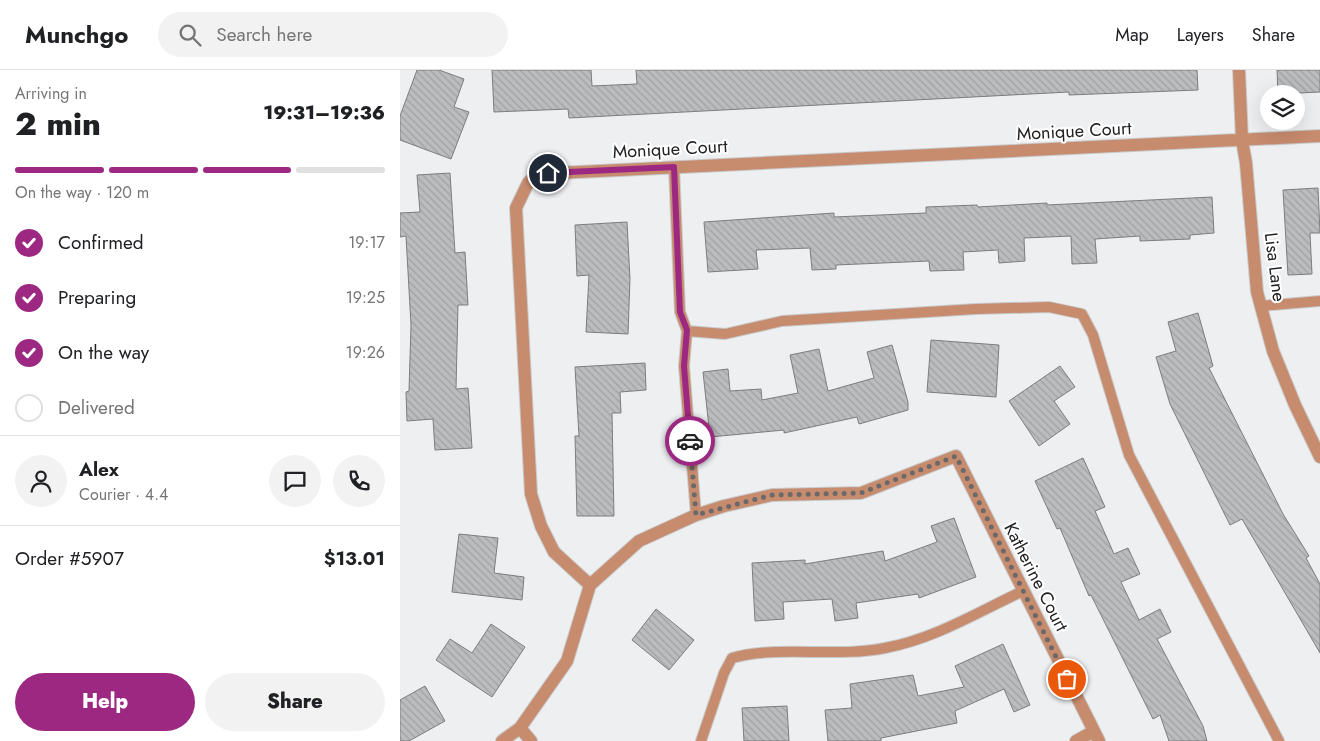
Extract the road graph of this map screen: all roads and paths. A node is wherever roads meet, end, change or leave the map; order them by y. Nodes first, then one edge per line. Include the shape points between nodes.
1 (1240, 70) edge
2 (1320, 136) edge
3 (1242, 140) junction
4 (674, 167) junction
5 (1320, 301) edge
6 (1261, 306) junction
7 (687, 330) junction
8 (1320, 457) edge
9 (696, 515) junction
10 (590, 585) junction
11 (1023, 591) junction
12 (520, 728) junction
13 (1097, 736) edge
14 (502, 741) edge
15 (531, 741) edge
16 (701, 741) edge
17 (1076, 741) edge
18 (1279, 741) edge

1 - 3 street, Lisa Lane
2 - 3 street, Monique Court
3 - 4 street, Monique Court
3 - 6 street, Lisa Lane
4 - 7 lane via 680,312
4 - 10 street, Monique Court via 537,174 528,183 516,208 531,494 554,552
5 - 6 lane
6 - 8 street, Lisa Lane via 1273,351
7 - 9 lane via 684,366
7 - 18 lane via 725,334 782,321 976,309 1049,307 1082,314 1093,335 1129,455
9 - 10 street via 639,541
9 - 11 street, Katherine Court via 772,495 861,493 956,456
10 - 12 street via 567,661
11 - 13 street, Katherine Court
11 - 16 lane via 931,635 885,648 843,653 748,654 732,658
12 - 14 street
12 - 15 street
13 - 17 street

